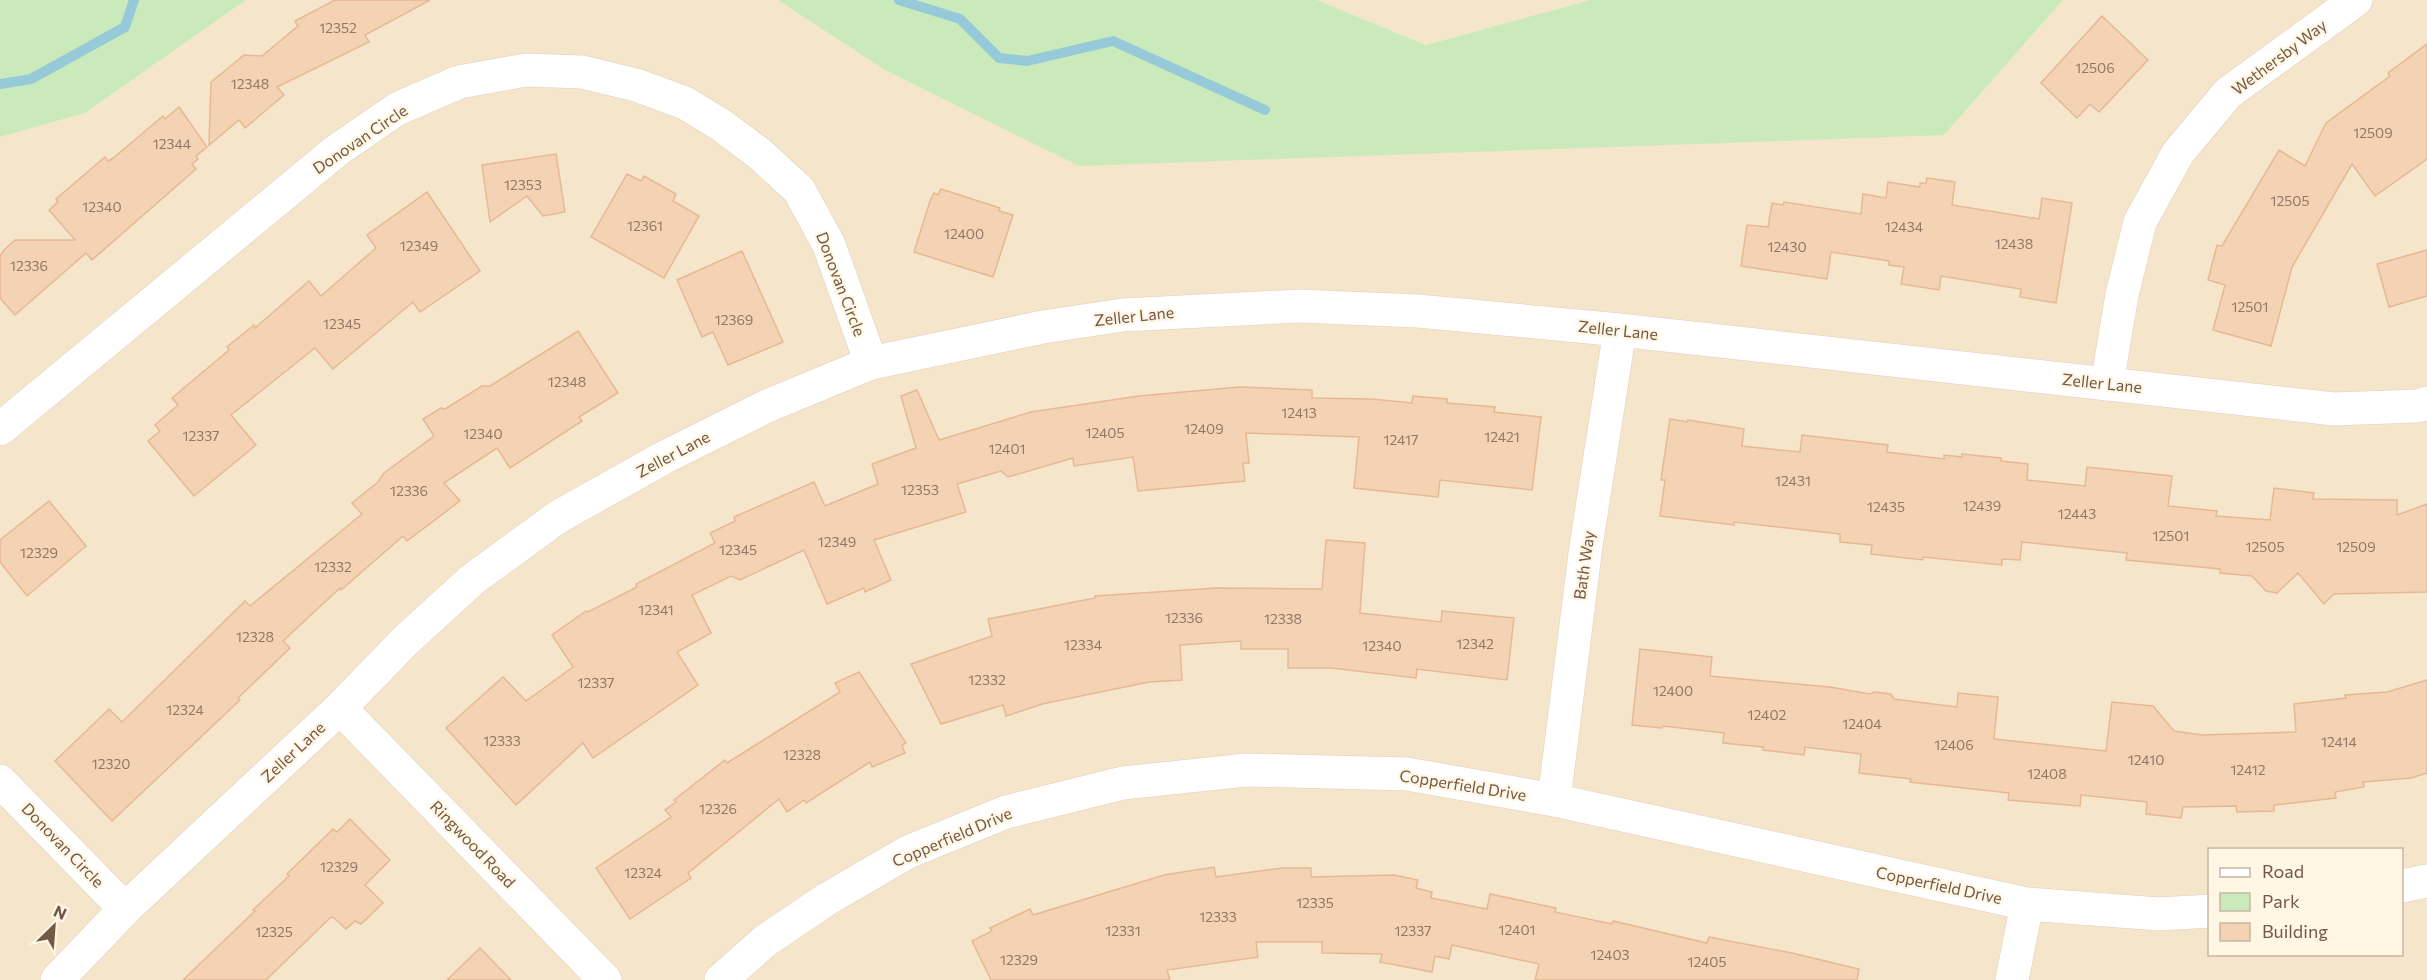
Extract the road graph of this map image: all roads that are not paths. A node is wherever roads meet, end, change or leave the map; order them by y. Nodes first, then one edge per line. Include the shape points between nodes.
1 (2356, 0) edge
2 (1620, 330) junction
3 (871, 363) junction
4 (2107, 384) junction
5 (2427, 403) edge
6 (0, 429) edge
7 (340, 708) junction
8 (0, 781) edge
9 (1554, 800) junction
10 (2427, 881) edge
11 (2403, 886) edge
12 (2028, 904) junction
13 (125, 909) junction
14 (2208, 911) edge
15 (57, 980) edge
16 (604, 980) edge
17 (721, 980) edge
18 (2012, 980) edge

1 - 4 street, Wethersby Way via 2229,93 2178,153 2140,222 2122,295
2 - 3 street, Zeller Lane via 1418,311 1299,306 1201,309 1043,327
2 - 4 street, Zeller Lane
2 - 9 street, Bath Way via 1586,546
3 - 6 street, Donovan Circle via 829,245 799,190 760,154 685,103 636,85 582,72 526,70 459,82 398,109 336,151
3 - 7 street, Zeller Lane via 706,436 558,518 473,579
4 - 5 street, Zeller Lane via 2334,410
7 - 13 street, Zeller Lane
7 - 16 street, Ringwood Road
8 - 13 street, Donovan Circle
9 - 12 street, Copperfield Drive
9 - 17 street, Copperfield Drive via 1407,774 1246,770 1123,783 1006,812 908,852 774,935
10 - 11 street
12 - 14 street, Copperfield Drive via 2159,914
12 - 18 street
13 - 15 street, Zeller Lane

